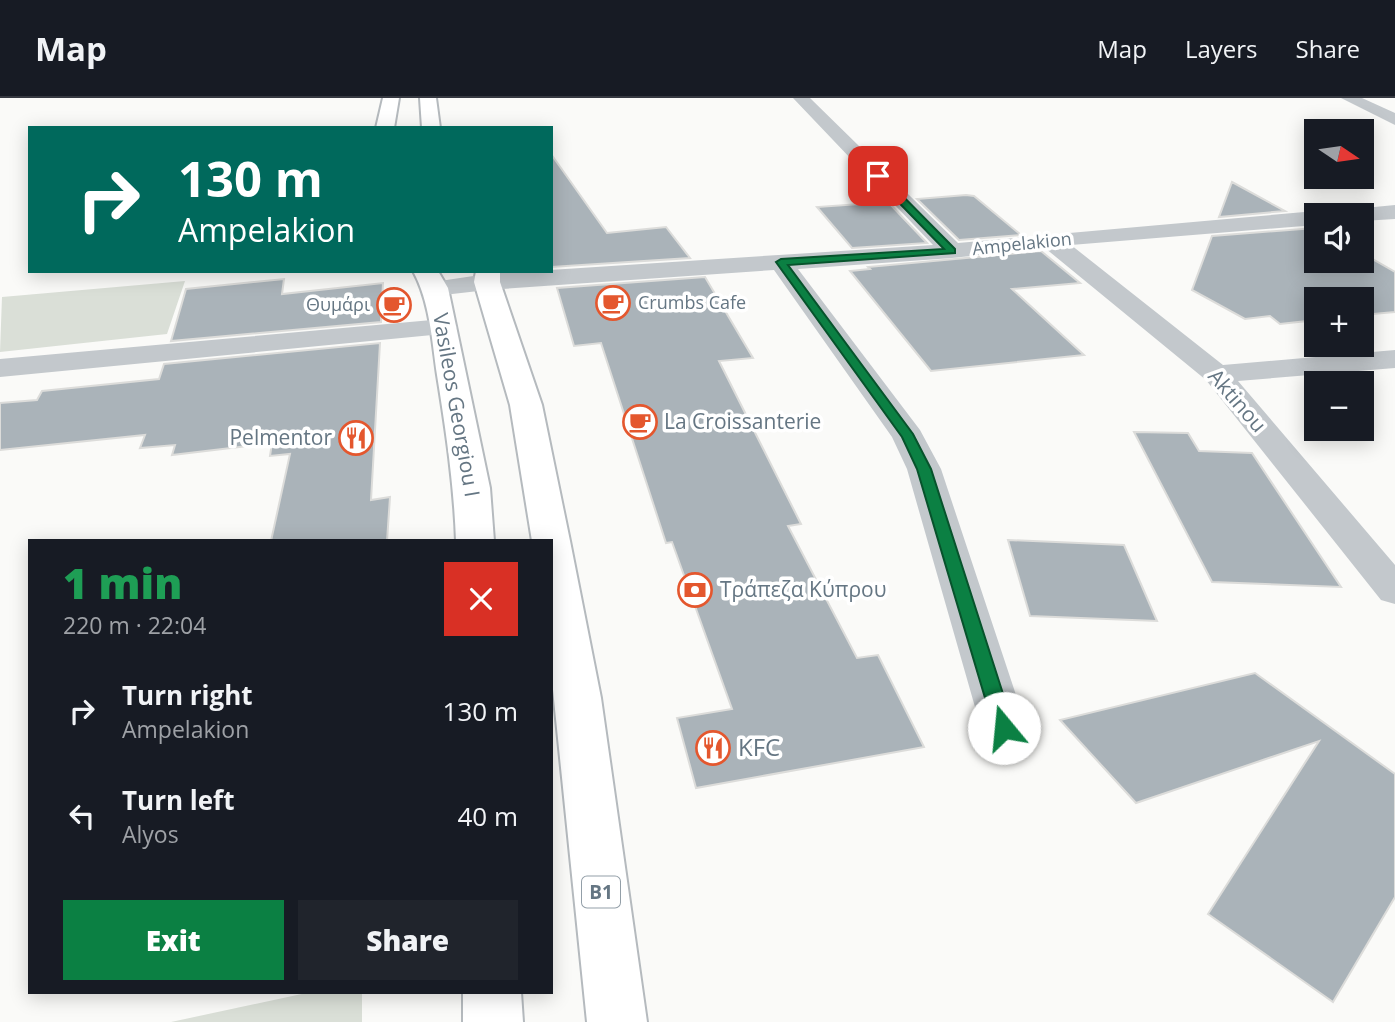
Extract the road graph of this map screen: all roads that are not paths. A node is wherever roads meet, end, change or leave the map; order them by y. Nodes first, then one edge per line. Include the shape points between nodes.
1 (391, 98) edge
2 (428, 98) edge
3 (801, 98) edge
4 (1349, 98) edge
5 (1395, 120) edge
6 (386, 126) edge
7 (431, 126) edge
8 (1395, 212) edge
9 (1374, 213) edge
10 (1304, 219) edge
11 (1050, 240) junction
12 (952, 251) junction
13 (781, 262) junction
14 (488, 277) edge
15 (430, 280) edge
16 (443, 327) junction
17 (1395, 359) edge
18 (0, 368) edge
19 (1216, 374) junction
20 (475, 539) edge
21 (550, 539) edge
22 (553, 554) edge
23 (1395, 591) edge
24 (1004, 728) dead end
25 (492, 994) edge
26 (493, 1022) edge
27 (617, 1022) edge

1 - 6 main road
2 - 7 main road
3 - 12 street
4 - 5 street
8 - 9 street
10 - 11 street, Ampelakion
11 - 12 street, Ampelakion
11 - 19 street, Aktinou
12 - 13 street, Ampelakion
13 - 14 street, Ampelakion
13 - 24 street via 908,437 924,469
14 - 15 street, Ampelakion
14 - 21 main road, B1 via 526,405
15 - 16 main road, Vasileos Georgiou I
16 - 18 street
16 - 20 main road, Vasileos Georgiou I via 472,488
17 - 19 street
19 - 23 street, Aktinou
22 - 27 main road, B1 via 578,698
25 - 26 main road

